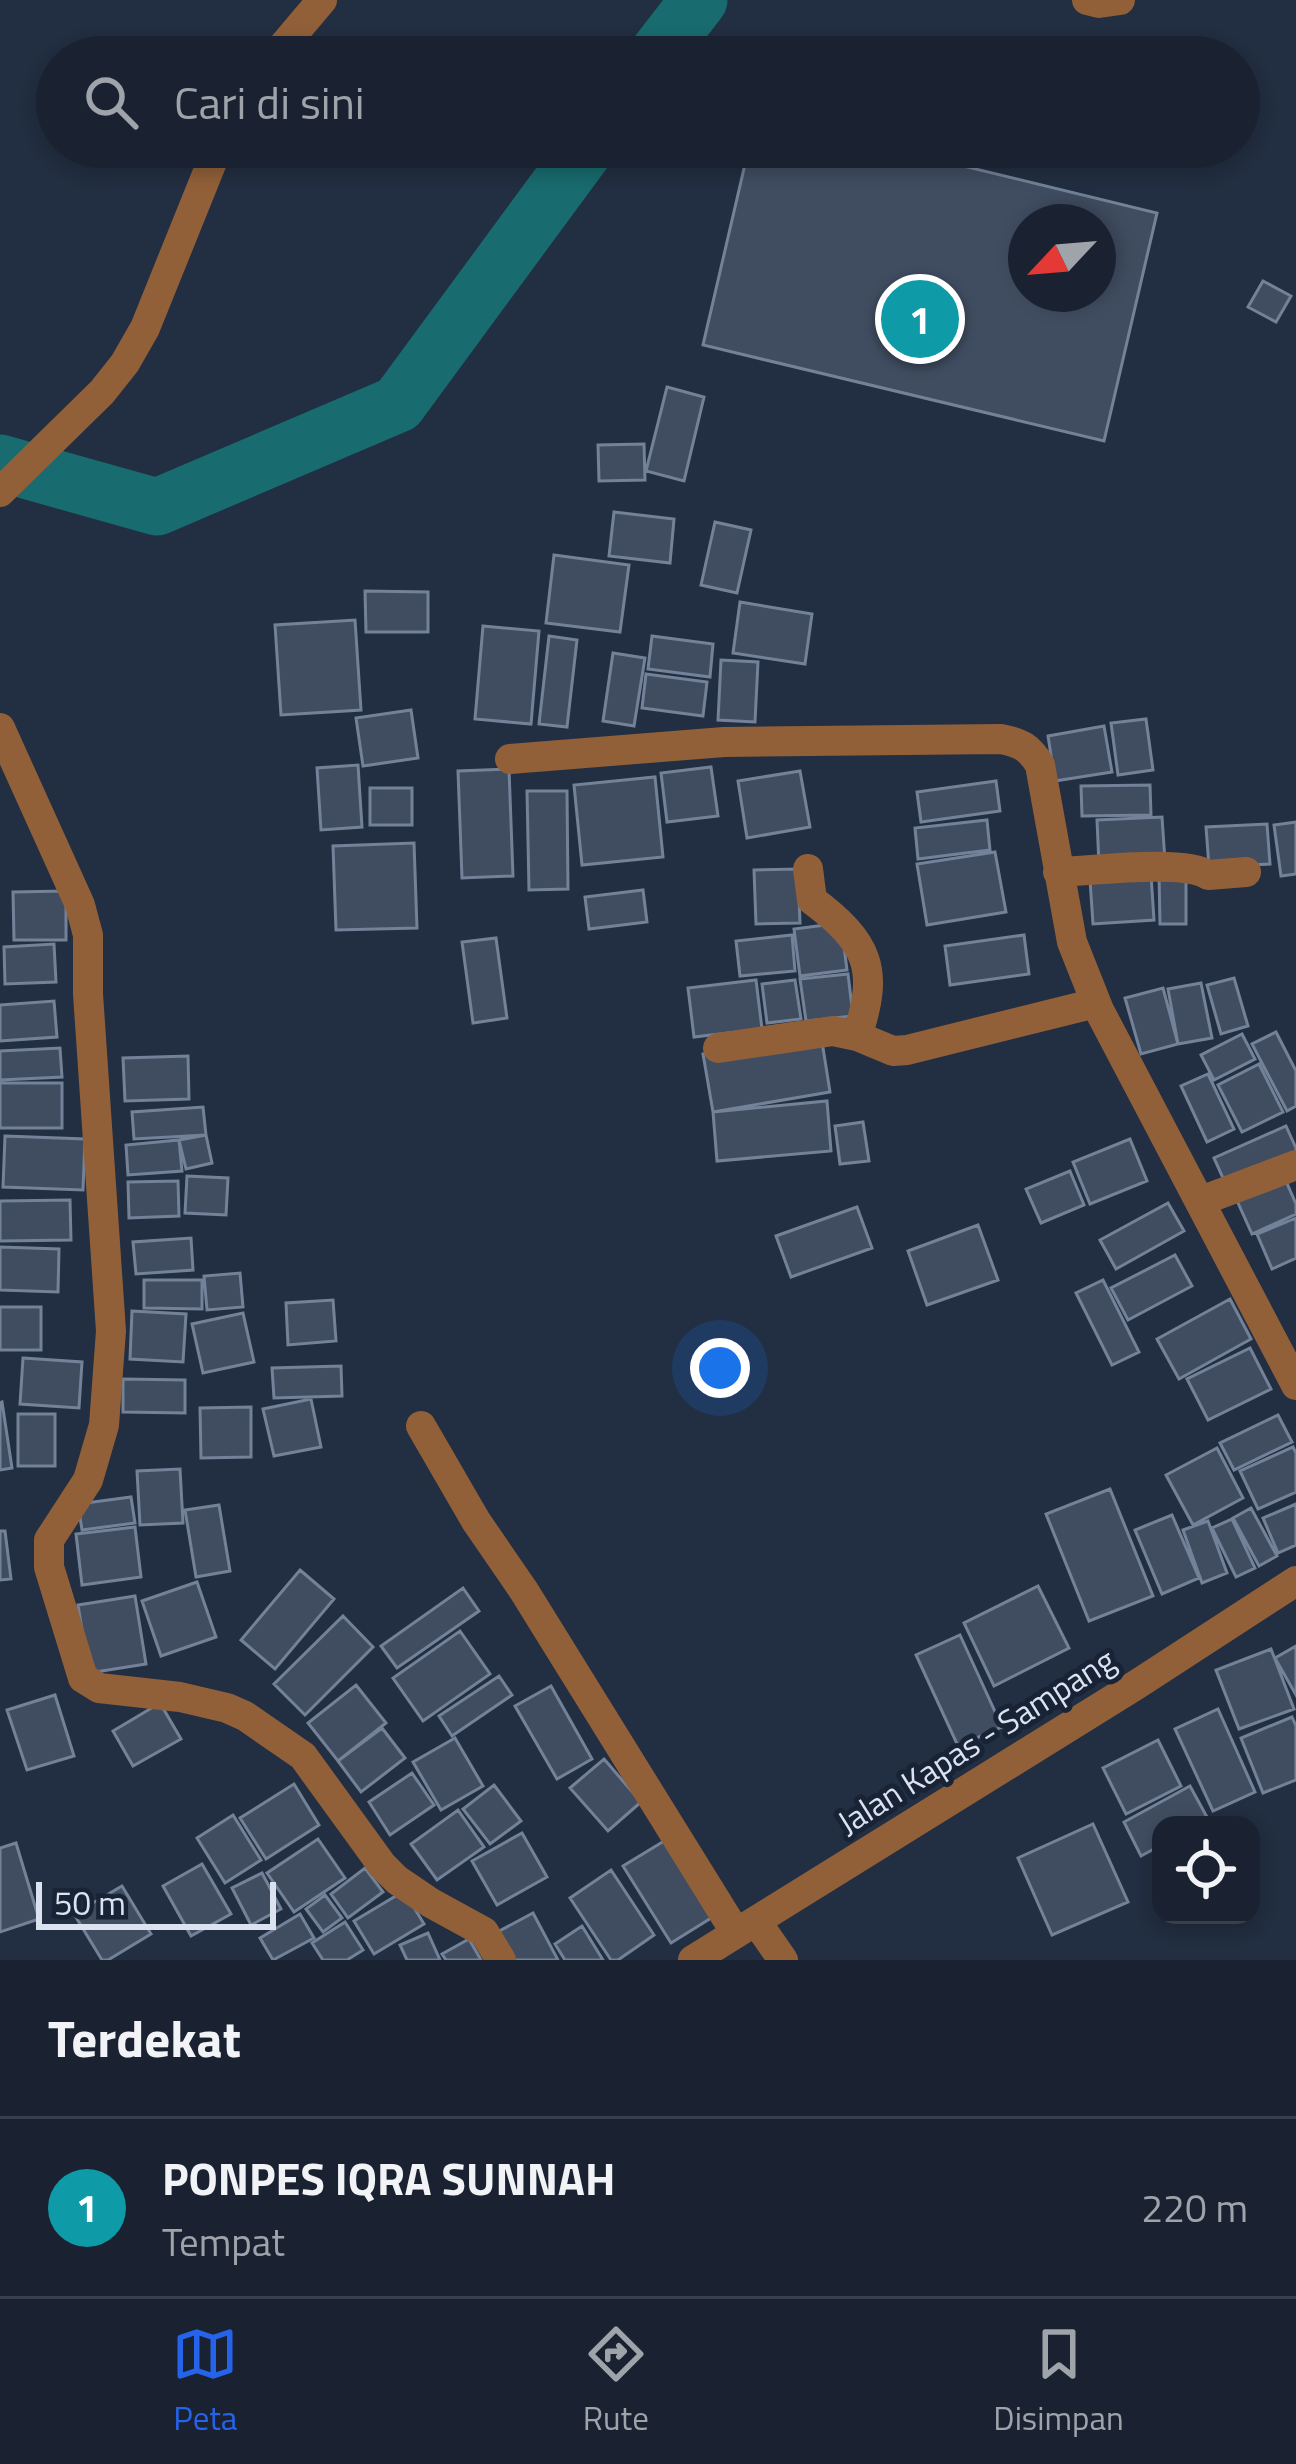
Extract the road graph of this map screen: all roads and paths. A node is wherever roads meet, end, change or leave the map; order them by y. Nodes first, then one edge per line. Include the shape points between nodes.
1 (322, 0) edge
2 (1087, 0) edge
3 (1120, 0) edge
4 (292, 36) edge
5 (210, 168) edge
6 (0, 492) edge
7 (0, 728) edge
8 (510, 759) dead end
9 (808, 869) dead end
10 (1058, 872) junction
11 (1246, 872) dead end
12 (1096, 1003) junction
13 (857, 1036) junction
14 (718, 1048) dead end
15 (1296, 1165) edge
16 (1201, 1201) junction
17 (1296, 1385) edge
18 (421, 1426) dead end
19 (1296, 1581) edge
20 (746, 1927) junction
21 (501, 1960) edge
22 (692, 1960) edge
23 (783, 1960) edge

1 - 4 street
2 - 3 street
5 - 6 street via 125,363
7 - 21 street via 88,935 111,1331 104,1425 88,1480 49,1540 83,1678 99,1688 180,1697 245,1716 303,1756 397,1880 484,1932
8 - 10 street via 724,742 1021,742 1040,765
9 - 13 street via 812,900 854,937 868,969
10 - 11 street
10 - 12 street via 1072,942
12 - 13 street via 907,1050
12 - 16 street
13 - 14 street via 826,1031
15 - 16 street
16 - 17 street
18 - 20 street
19 - 20 street, Jalan Kapas - Sampang
20 - 22 street, Jalan Kapas - Sampang
20 - 23 street

